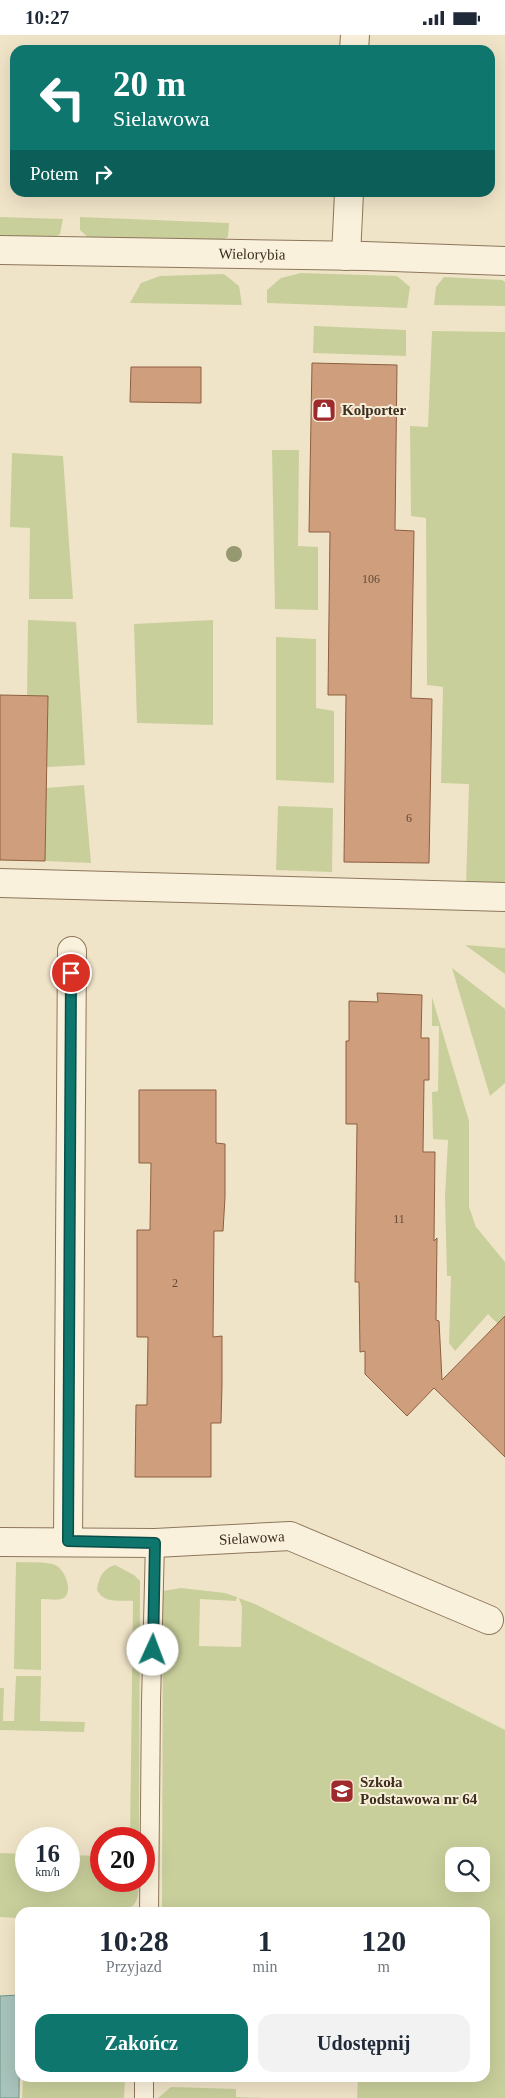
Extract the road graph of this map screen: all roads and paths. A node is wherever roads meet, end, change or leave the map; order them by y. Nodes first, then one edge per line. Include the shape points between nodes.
1 (349, 197) edge
2 (0, 250) edge
3 (346, 255) junction
4 (505, 261) edge
5 (0, 883) edge
6 (505, 897) edge
7 (72, 951) dead end
8 (68, 1541) junction
9 (0, 1542) edge
10 (155, 1543) junction
11 (489, 1620) dead end
12 (149, 1907) edge
13 (144, 2082) edge
14 (144, 2098) edge

1 - 3 street
2 - 3 street, Wielorybia
3 - 4 street, Wielorybia
5 - 6 street
7 - 8 street
8 - 9 street, Sielawowa
8 - 10 street, Sielawowa
10 - 11 street, Sielawowa via 290,1536
10 - 12 lane
13 - 14 lane

